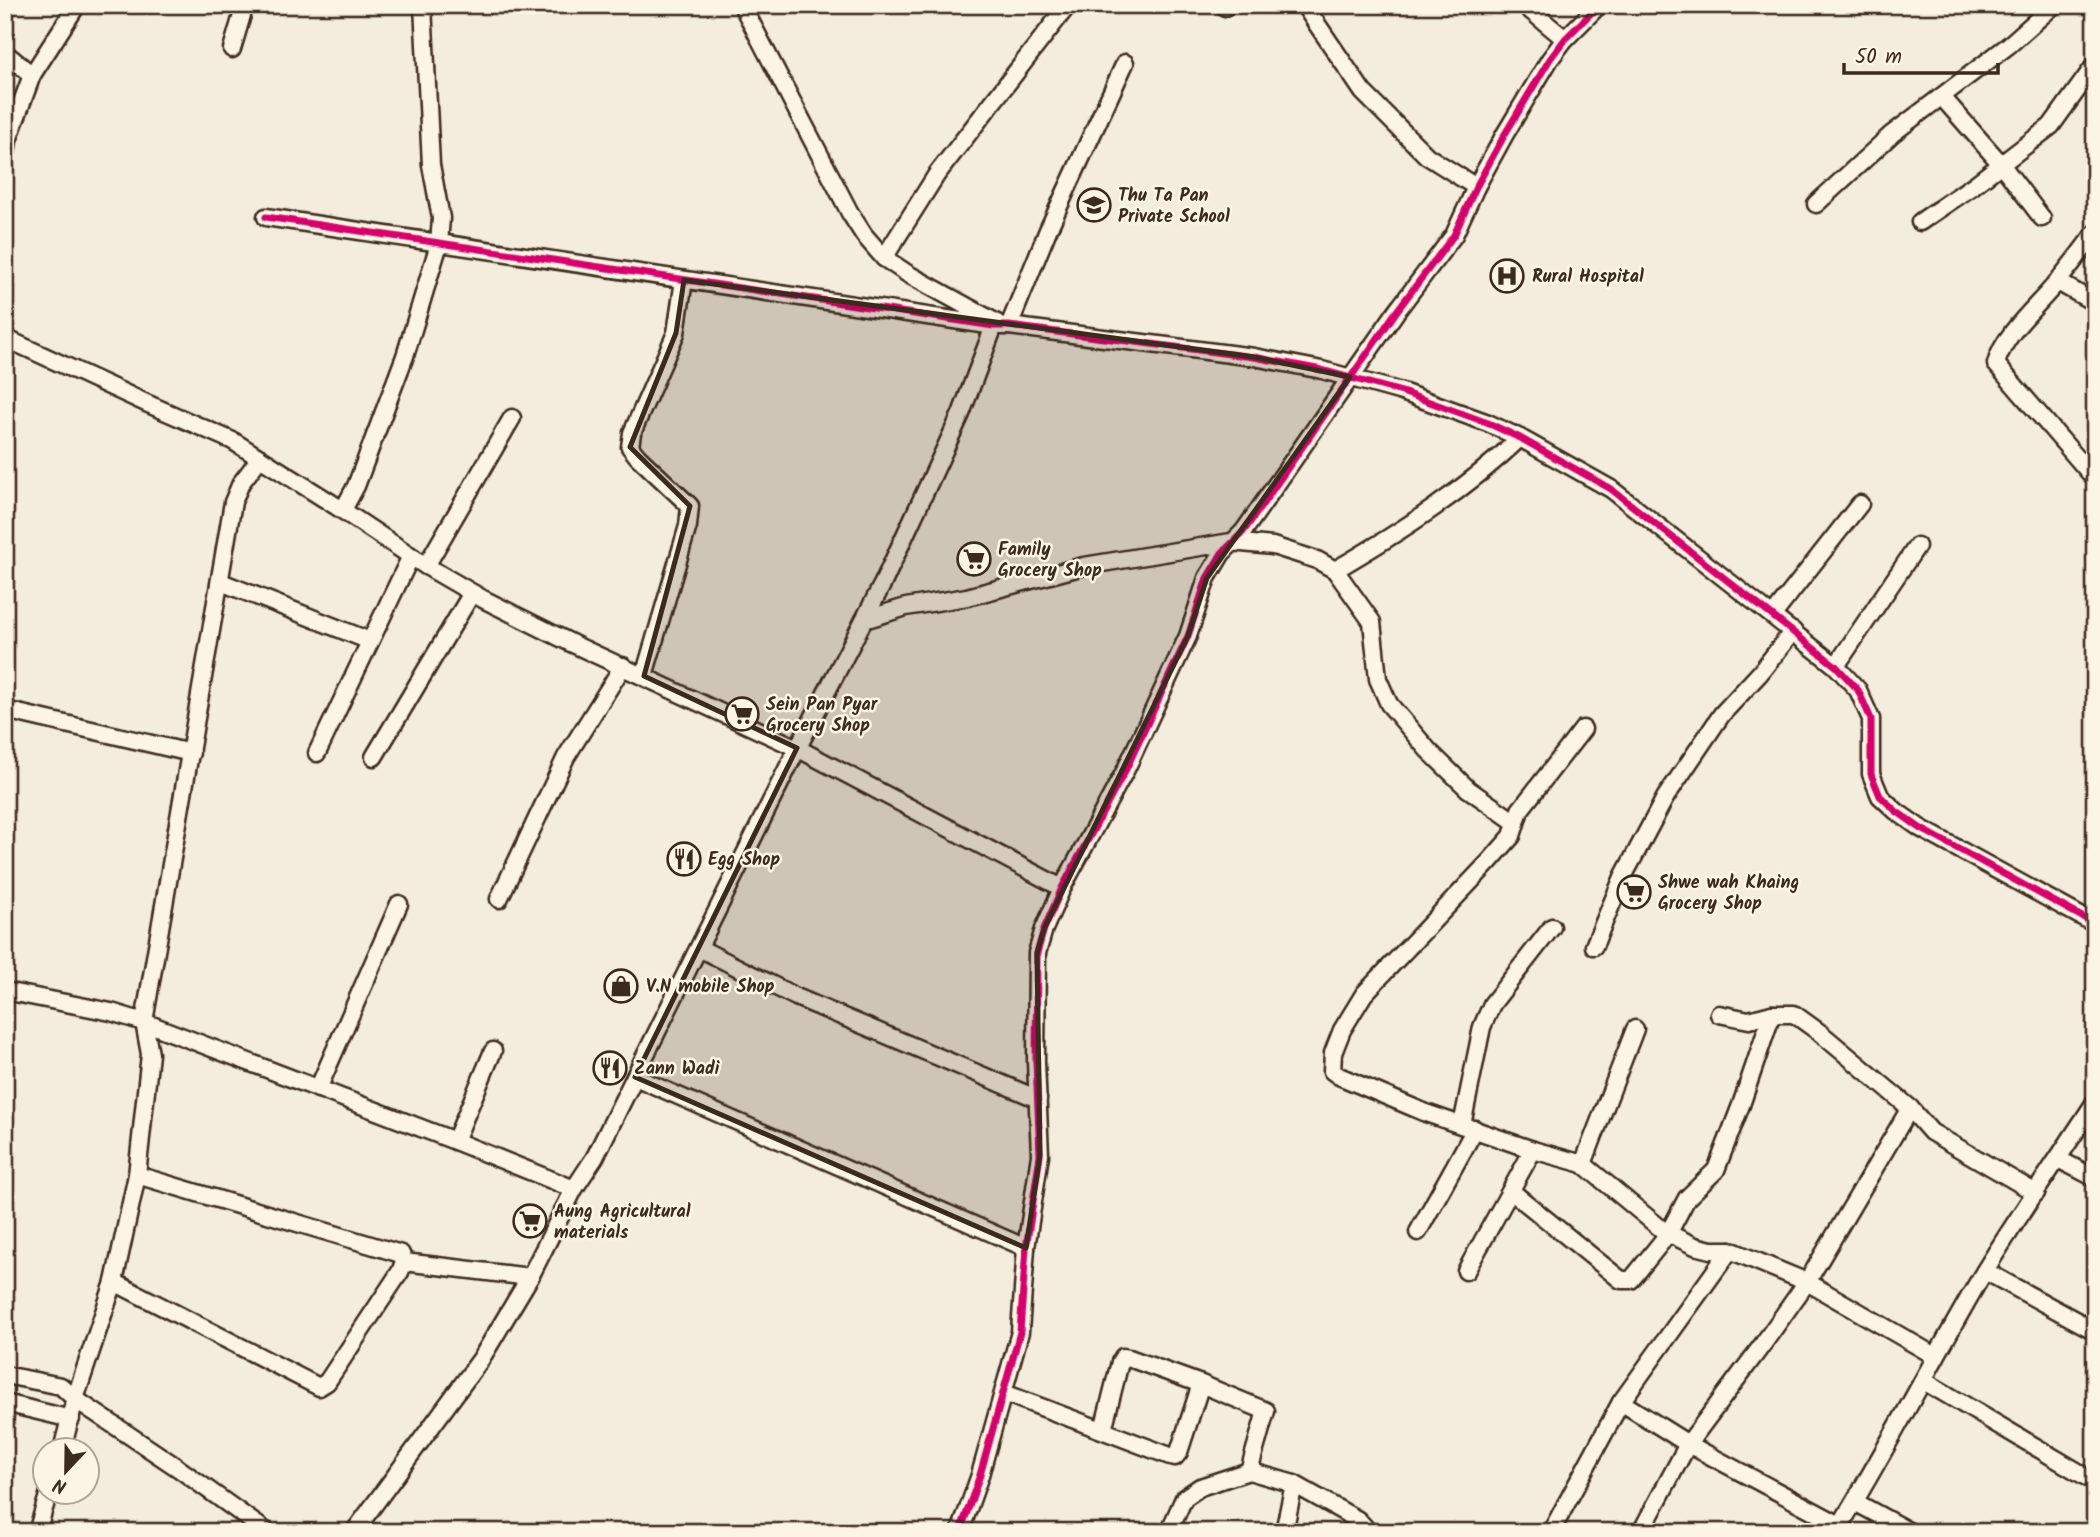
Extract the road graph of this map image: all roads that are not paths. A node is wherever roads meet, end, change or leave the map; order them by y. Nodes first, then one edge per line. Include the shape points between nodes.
1 (76, 5) edge
2 (245, 5) edge
3 (423, 5) edge
4 (741, 5) edge
5 (1069, 5) edge
6 (1304, 5) edge
7 (1524, 5) edge
8 (1599, 5) edge
9 (2053, 5) edge
10 (1565, 38) junction
11 (232, 50) dead end
12 (5, 53) edge
13 (1125, 63) dead end
14 (2095, 65) edge
15 (32, 75) junction
16 (1942, 97) junction
17 (5, 158) edge
18 (2001, 164) junction
19 (1476, 187) junction
20 (1816, 204) dead end
21 (266, 217) dead end
22 (2042, 218) dead end
23 (1920, 222) dead end
24 (2095, 233) edge
25 (439, 244) junction
26 (884, 258) junction
27 (684, 280) junction
28 (2058, 282) junction
29 (2095, 303) edge
30 (1002, 326) junction
31 (5, 338) edge
32 (1350, 377) junction
33 (512, 418) dead end
34 (1520, 438) junction
35 (260, 458) junction
36 (2095, 479) edge
37 (1860, 504) dead end
38 (343, 510) junction
39 (1231, 542) junction
40 (1917, 546) dead end
41 (411, 556) junction
42 (426, 566) junction
43 (1335, 570) junction
44 (221, 582) junction
45 (472, 593) junction
46 (1773, 615) junction
47 (863, 620) junction
48 (1793, 631) junction
49 (370, 640) junction
50 (623, 666) junction
51 (1836, 666) junction
52 (644, 676) junction
53 (5, 710) edge
54 (1583, 729) dead end
55 (797, 748) junction
56 (191, 752) junction
57 (317, 753) dead end
58 (374, 757) dead end
59 (1515, 822) junction
60 (1062, 888) junction
61 (499, 900) dead end
62 (399, 904) dead end
63 (2095, 924) edge
64 (1552, 927) dead end
65 (1594, 946) dead end
66 (699, 948) junction
67 (5, 991) edge
68 (1719, 1014) dead end
69 (1772, 1014) junction
70 (144, 1023) junction
71 (1635, 1029) dead end
72 (493, 1051) dead end
73 (635, 1077) junction
74 (318, 1089) junction
75 (1038, 1099) junction
76 (2095, 1102) edge
77 (1910, 1108) junction
78 (1469, 1127) junction
79 (455, 1141) junction
80 (1533, 1150) junction
81 (2058, 1158) junction
82 (1583, 1164) junction
83 (137, 1175) junction
84 (2095, 1178) edge
85 (574, 1189) junction
86 (1511, 1191) junction
87 (2036, 1193) junction
88 (1418, 1232) dead end
89 (1668, 1234) junction
90 (1026, 1248) junction
91 (1730, 1250) junction
92 (404, 1262) junction
93 (1466, 1271) dead end
94 (1985, 1271) junction
95 (530, 1277) junction
96 (114, 1282) junction
97 (1807, 1282) junction
98 (2095, 1331) edge
99 (1935, 1356) junction
100 (5, 1375) edge
101 (1924, 1381) junction
102 (1201, 1384) junction
103 (1004, 1393) junction
104 (75, 1399) junction
105 (1621, 1402) junction
106 (5, 1403) edge
107 (71, 1419) junction
108 (1102, 1430) junction
109 (66, 1436) edge
110 (1688, 1444) junction
111 (1249, 1471) junction
112 (2095, 1482) edge
113 (1294, 1484) junction
114 (1855, 1502) junction
115 (45, 1506) edge
116 (1838, 1528) edge
117 (37, 1532) edge
118 (267, 1532) edge
119 (354, 1532) edge
120 (960, 1532) edge
121 (1169, 1532) edge
122 (1284, 1532) edge
123 (1369, 1532) edge
124 (1551, 1532) edge
125 (1641, 1532) edge
126 (1910, 1532) edge

1 - 15 street
2 - 11 street
3 - 25 street via 431,165 441,218
4 - 26 street via 850,213
5 - 26 street via 937,174
6 - 19 street via 1363,92 1427,156
7 - 10 street
8 - 10 street
9 - 16 street
10 - 19 street
12 - 15 street
13 - 30 street
14 - 18 street via 2051,126
15 - 17 street
16 - 18 street
16 - 20 street via 1892,134
18 - 22 street
18 - 23 street
19 - 32 street via 1454,235
21 - 25 street
24 - 28 street
25 - 27 street
25 - 38 street via 405,356
26 - 30 street
27 - 30 street
27 - 52 street via 676,333 630,447 690,506
28 - 29 street
28 - 36 street via 2007,340 1996,365
30 - 32 street via 1254,357
30 - 47 street
31 - 35 street via 233,441
32 - 34 street
32 - 39 street via 1255,515
33 - 42 street
34 - 43 street via 1445,502
34 - 46 street via 1611,489
35 - 38 street
35 - 44 street via 233,502
37 - 46 street
38 - 41 street
39 - 43 street via 1273,546
39 - 47 street via 1084,566
39 - 60 street via 1207,578 1188,636 1126,769
40 - 51 street
41 - 42 street
41 - 49 street
42 - 45 street
43 - 59 street via 1372,622 1378,680 1389,705 1468,789
44 - 49 street
44 - 56 street
45 - 50 street
45 - 58 street
46 - 48 street
47 - 55 street
48 - 51 street
48 - 65 street via 1722,715 1665,798 1623,877
49 - 57 street
50 - 52 street
50 - 61 street via 566,757
51 - 63 street via 1858,690 1871,719 1871,774 1880,796 1920,828
52 - 55 street
53 - 56 street
54 - 59 street
55 - 60 street
55 - 66 street
56 - 70 street
59 - 78 street via 1511,836 1490,861 1364,994 1333,1053 1332,1071 1339,1076 1426,1114
60 - 75 street via 1037,953
62 - 74 street
64 - 78 street via 1492,1004 1482,1027
66 - 73 street
66 - 75 street via 796,997
67 - 70 street
68 - 69 street via 1749,1020
69 - 77 street via 1794,1014
69 - 89 street via 1716,1170 1687,1198
70 - 74 street
70 - 83 street via 150,1054
71 - 82 street
72 - 79 street
73 - 85 street
73 - 90 street
74 - 79 street
75 - 90 street via 1040,1156
76 - 81 street
77 - 87 street via 1931,1132
77 - 97 street
78 - 80 street
78 - 88 street
79 - 85 street
80 - 82 street
80 - 86 street
81 - 84 street
81 - 87 street
82 - 89 street
83 - 92 street via 401,1254
83 - 96 street
85 - 95 street
86 - 89 street via 1620,1280 1631,1280
86 - 93 street
87 - 94 street
89 - 91 street via 1695,1246
90 - 103 street via 1020,1332
91 - 97 street
91 - 105 street
92 - 95 street
92 - 96 street via 327,1382 319,1387
94 - 98 street
94 - 99 street
95 - 119 street via 481,1359
96 - 104 street
97 - 99 street
97 - 110 street
99 - 101 street
100 - 104 street via 61,1386
101 - 112 street
101 - 114 street
102 - 108 street via 1175,1457
102 - 108 street via 1124,1357
102 - 111 street via 1266,1412
103 - 108 street
103 - 120 street
104 - 107 street
104 - 118 street
105 - 110 street
105 - 124 street
106 - 107 street
107 - 109 street
110 - 116 street
110 - 125 street
111 - 113 street
111 - 121 street via 1200,1487 1184,1498
113 - 122 street
113 - 123 street via 1358,1520
114 - 116 street
114 - 126 street
115 - 117 street

